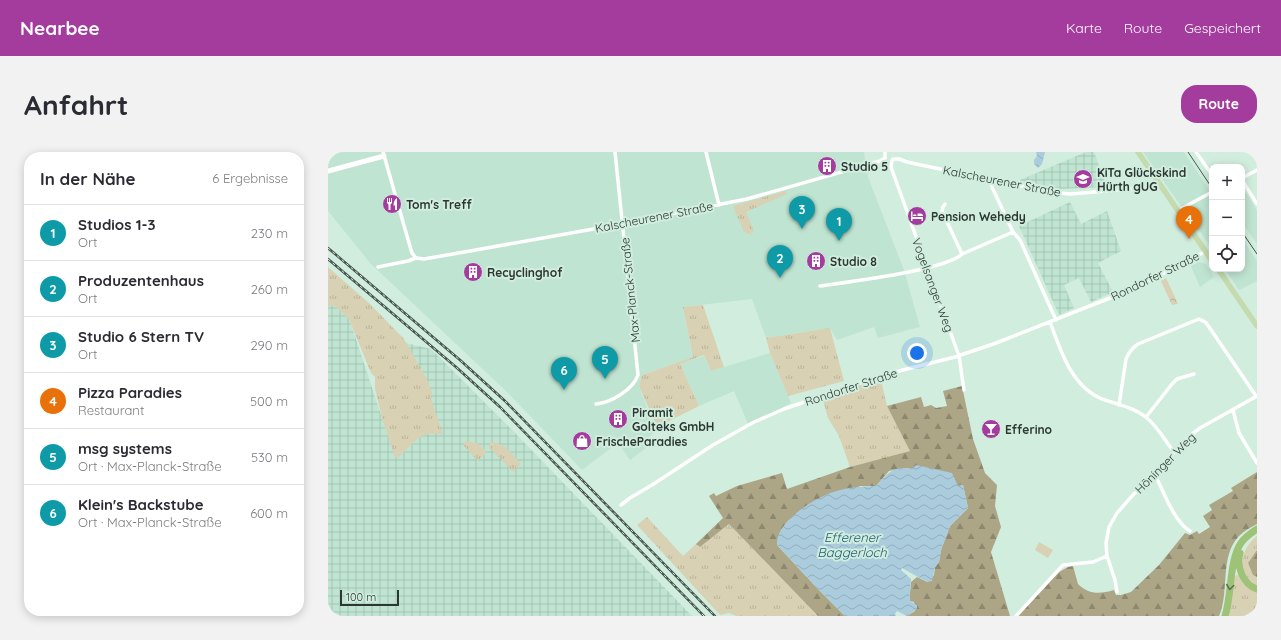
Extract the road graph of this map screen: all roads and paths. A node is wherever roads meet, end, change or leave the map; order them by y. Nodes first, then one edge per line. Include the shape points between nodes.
1 (615, 152) edge
2 (706, 152) edge
3 (1138, 152) edge
4 (1196, 152) edge
5 (885, 153) edge
6 (384, 154) edge
7 (893, 159) joint
8 (1257, 170) edge
9 (328, 171) edge
10 (1209, 171) edge
11 (1245, 177) edge
12 (991, 180) junction
13 (1245, 184) edge
14 (1160, 186) junction
15 (1209, 194) edge
16 (945, 204) dead end
17 (1257, 204) edge
18 (719, 205) junction
19 (1177, 211) junction
20 (622, 223) junction
21 (1013, 232) junction
22 (1206, 251) junction
23 (962, 254) junction
24 (1209, 256) edge
25 (416, 258) junction
26 (378, 267) dead end
27 (928, 268) junction
28 (1220, 272) edge
29 (820, 286) dead end
30 (1056, 320) junction
31 (1050, 322) junction
32 (1257, 326) edge
33 (959, 356) junction
34 (1194, 374) dead end
35 (964, 390) dead end
36 (1256, 396) edge
37 (596, 404) dead end
38 (1119, 405) junction
39 (1233, 410) junction
40 (1146, 416) junction
41 (1174, 452) junction
42 (1257, 463) edge
43 (1154, 473) junction
44 (621, 505) dead end
45 (1257, 528) edge
46 (1190, 531) dead end
47 (1257, 533) edge
48 (1107, 556) junction
49 (1257, 589) edge
50 (1116, 592) dead end
51 (1016, 616) edge
52 (1224, 616) edge

1 - 20 street, Max-Planck-Straße
2 - 18 street
3 - 14 main road
4 - 10 street
5 - 18 street, Kalscheurener Straße via 884,159 880,161
6 - 9 main road
6 - 25 street via 412,253
7 - 12 street, Kalscheurener Straße
7 - 27 street, Vogelsanger Weg via 891,167
8 - 11 street
12 - 14 street, Kalscheurener Straße via 1067,194
12 - 21 street
13 - 17 street
14 - 19 main road
15 - 19 street
16 - 23 street via 942,211
18 - 20 street, Kalscheurener Straße
19 - 22 main road
20 - 25 street, Kalscheurener Straße via 424,259
20 - 37 street, Max-Planck-Straße via 638,376 635,383 615,397
21 - 23 street
21 - 30 street via 1020,240
22 - 24 main road
22 - 30 street, Rondorfer Straße via 1129,290
23 - 27 street via 958,258
25 - 26 street, Kalscheurener Straße
27 - 29 street
27 - 33 street, Vogelsanger Weg
28 - 32 main road
30 - 31 street, Rondorfer Straße
31 - 33 street, Rondorfer Straße
31 - 38 street via 1067,364 1079,382 1092,393
33 - 35 street, Vogelsanger Weg
33 - 44 street, Rondorfer Straße via 883,375 754,422 713,445
34 - 40 street via 1178,379 1172,384
36 - 38 street via 1207,324 1199,319 1133,348 1126,359
36 - 39 street, Höninger Weg
38 - 40 street
39 - 41 street, Höninger Weg via 1200,428
39 - 42 street via 1239,433
40 - 41 street
41 - 43 street, Höninger Weg
43 - 46 street via 1165,499
43 - 48 street, Höninger Weg via 1112,520 1107,536
45 -> 52 highway via 1244,539 1237,550
47 - 49 highway via 1245,544 1239,559 1240,572 1246,582
48 - 50 street, Höninger Weg
48 - 51 street via 1093,562 1063,565

